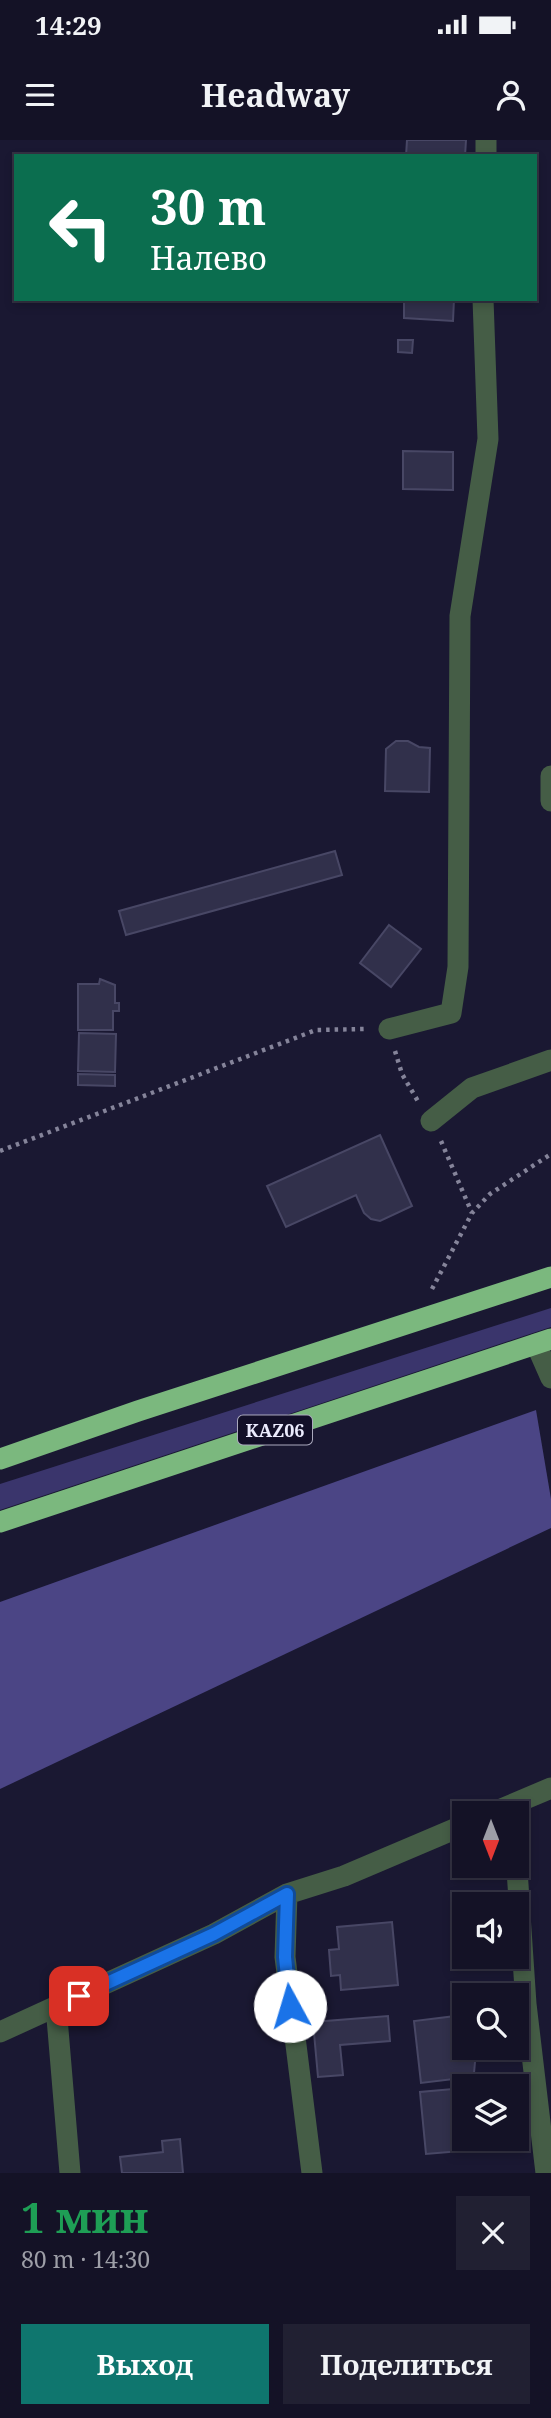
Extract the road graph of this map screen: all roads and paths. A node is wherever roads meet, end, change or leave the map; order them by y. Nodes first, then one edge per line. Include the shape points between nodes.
1 (483, 301) edge
2 (551, 775) edge
3 (551, 801) edge
4 (389, 1029) joint
5 (551, 1059) edge
6 (431, 1121) dead end
7 (0, 1151) edge
8 (551, 1154) edge
9 (551, 1277) edge
10 (415, 1321) junction
11 (544, 1342) edge
12 (551, 1378) edge
13 (0, 1459) edge
14 (0, 1522) edge
15 (551, 1788) edge
16 (527, 1801) edge
17 (452, 1830) edge
18 (517, 1878) edge
19 (287, 1894) junction
20 (56, 2006) junction
21 (0, 2032) edge
22 (70, 2173) edge
23 (312, 2173) edge
24 (546, 2173) edge

1 - 4 street via 488,439 460,616 458,967 451,1013
2 - 3 street
4 - 7 path via 316,1030
5 - 6 street via 472,1088
8 - 10 path via 489,1194 472,1213
9 - 10 highway
10 - 13 highway
11 - 12 street
11 - 14 highway, KАZ06
15 - 16 street
17 - 19 street via 344,1876
18 - 24 street via 526,2004
19 - 20 street via 214,1934
19 - 23 street via 285,1957
20 - 21 street
20 - 22 street

